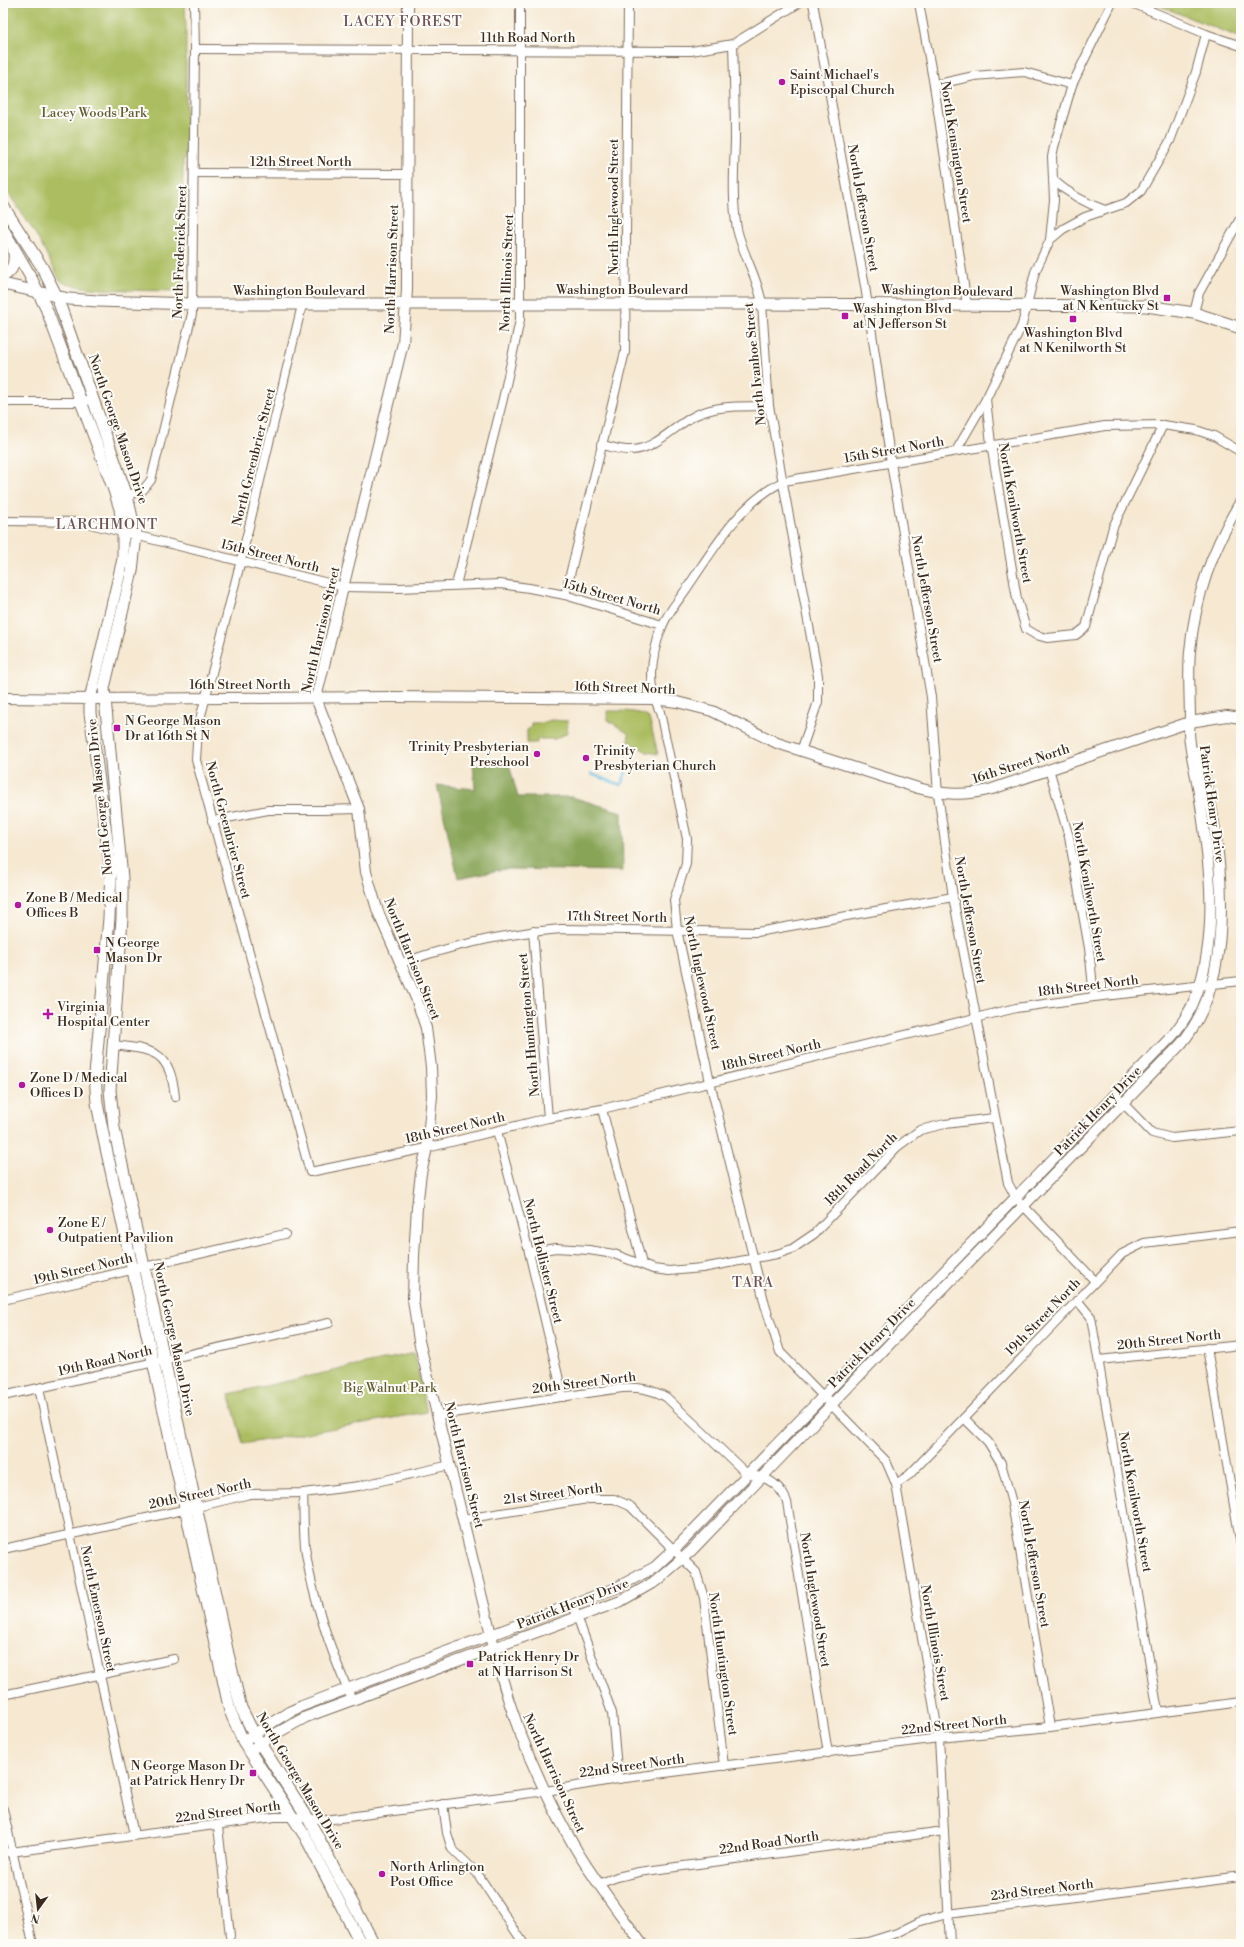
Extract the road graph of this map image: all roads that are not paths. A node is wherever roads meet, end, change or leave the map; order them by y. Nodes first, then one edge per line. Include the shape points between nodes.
1 (194, 3) edge
2 (408, 3) edge
3 (520, 3) edge
4 (628, 3) edge
5 (799, 3) edge
6 (813, 3) edge
7 (919, 3) edge
8 (1112, 3) edge
9 (1132, 3) edge
10 (1206, 34) junction
11 (733, 44) junction
12 (1241, 46) edge
13 (196, 49) junction
14 (408, 50) junction
15 (520, 50) junction
16 (628, 51) junction
17 (934, 85) junction
18 (1072, 85) junction
19 (194, 174) junction
20 (407, 174) junction
21 (1053, 180) junction
22 (3, 206) edge
23 (1105, 210) junction
24 (1241, 218) edge
25 (6, 234) edge
26 (1050, 240) junction
27 (3, 276) edge
28 (3, 284) edge
29 (39, 293) junction
30 (57, 297) junction
31 (192, 304) junction
32 (626, 304) junction
33 (762, 304) junction
34 (868, 304) junction
35 (302, 305) junction
36 (406, 305) junction
37 (520, 305) junction
38 (967, 305) junction
39 (1026, 306) junction
40 (1194, 313) junction
41 (1241, 328) edge
42 (986, 399) junction
43 (94, 400) junction
44 (81, 401) junction
45 (3, 402) edge
46 (769, 406) junction
47 (1163, 425) junction
48 (991, 444) junction
49 (601, 445) junction
50 (956, 451) junction
51 (1241, 452) edge
52 (891, 463) junction
53 (784, 481) junction
54 (122, 497) junction
55 (1241, 501) edge
56 (3, 521) edge
57 (124, 532) junction
58 (136, 535) junction
59 (241, 560) junction
60 (456, 585) junction
61 (344, 587) junction
62 (565, 595) junction
63 (662, 625) junction
64 (3, 698) edge
65 (206, 698) junction
66 (316, 698) junction
67 (90, 699) junction
68 (105, 699) junction
69 (654, 699) junction
70 (1241, 718) edge
71 (1190, 722) junction
72 (801, 751) junction
73 (1048, 769) junction
74 (938, 794) junction
75 (359, 809) junction
76 (212, 821) junction
77 (952, 897) junction
78 (677, 930) junction
79 (533, 931) junction
80 (401, 963) junction
81 (1241, 981) edge
82 (1211, 984) junction
83 (1200, 985) junction
84 (1094, 997) junction
85 (976, 1019) junction
86 (113, 1045) junction
87 (710, 1082) junction
88 (1115, 1095) junction
89 (175, 1096) dead end
90 (1123, 1103) junction
91 (602, 1109) junction
92 (548, 1118) junction
93 (994, 1118) junction
94 (497, 1131) junction
95 (1241, 1131) edge
96 (427, 1148) junction
97 (310, 1172) joint
98 (1016, 1198) junction
99 (1024, 1206) junction
100 (1241, 1231) edge
101 (285, 1234) dead end
102 (529, 1252) junction
103 (754, 1259) junction
104 (642, 1264) junction
105 (139, 1268) junction
106 (1095, 1281) junction
107 (3, 1300) edge
108 (1077, 1300) junction
109 (329, 1322) dead end
110 (1241, 1345) edge
111 (1207, 1348) junction
112 (1099, 1360) junction
113 (159, 1361) junction
114 (39, 1388) junction
115 (3, 1396) edge
116 (563, 1397) junction
117 (828, 1401) junction
118 (438, 1415) junction
119 (964, 1418) junction
120 (450, 1465) junction
121 (748, 1475) junction
122 (763, 1476) junction
123 (896, 1484) junction
124 (303, 1493) junction
125 (191, 1508) junction
126 (464, 1518) junction
127 (69, 1534) junction
128 (1241, 1546) edge
129 (3, 1549) edge
130 (673, 1550) junction
131 (683, 1560) junction
132 (573, 1605) junction
133 (578, 1617) junction
134 (491, 1636) junction
135 (494, 1648) junction
136 (174, 1659) dead end
137 (99, 1675) junction
138 (347, 1689) junction
139 (3, 1695) edge
140 (352, 1700) junction
141 (1241, 1702) edge
142 (1158, 1712) junction
143 (1050, 1727) junction
144 (939, 1738) junction
145 (257, 1739) junction
146 (246, 1746) junction
147 (828, 1753) junction
148 (724, 1766) junction
149 (618, 1779) junction
150 (546, 1791) junction
151 (443, 1804) junction
152 (3, 1809) edge
153 (294, 1817) junction
154 (309, 1820) junction
155 (218, 1826) junction
156 (944, 1831) junction
157 (134, 1835) junction
158 (12, 1852) junction
159 (3, 1853) edge
160 (1241, 1877) edge
161 (598, 1884) junction
162 (948, 1914) junction
163 (230, 1936) dead end
164 (33, 1944) edge
165 (361, 1944) edge
166 (374, 1944) edge
167 (524, 1944) edge
168 (642, 1944) edge
169 (851, 1944) edge
170 (950, 1944) edge

1 - 13 street, North Frederick Street
2 - 14 street, North Harrison Street
3 - 15 street, North Illinois Street
4 - 16 street, North Inglewood Street
5 - 11 street, 11th Road North
6 - 34 street, North Jefferson Street
7 - 17 street, North Kensington Street
8 - 18 street
9 - 10 street
10 - 12 street
10 - 23 street via 1196,72 1170,141 1140,191 1126,203
11 - 16 street, 11th Road North via 691,51
11 - 33 street, North Ivanhoe Street via 734,201 737,230 760,290
13 - 14 street, 11th Road North
13 - 19 street, North Frederick Street
14 - 15 street, 11th Road North
14 - 20 street, North Harrison Street
15 - 16 street, 11th Road North
15 - 37 street, North Illinois Street
16 - 32 street, North Inglewood Street
17 - 18 street via 974,76 1024,72
17 - 38 street, North Kensington Street
18 - 21 street via 1054,147
19 - 20 street, 12th Street North
19 - 31 street, North Frederick Street
20 - 36 street, North Harrison Street
21 - 23 street via 1067,192
21 - 26 street
22 - 30 main road, North George Mason Drive via 42,267
23 - 26 street via 1063,229
24 - 40 street via 1199,293
25 - 27 main road via 15,256 9,272
25 - 29 main road, North George Mason Drive
26 - 39 street via 1035,272
28 - 29 main road, Washington Boulevard
29 - 30 main road, Washington Boulevard
29 - 44 main road, North George Mason Drive
30 - 31 main road, Washington Boulevard via 98,302
30 - 43 main road, North George Mason Drive
31 - 35 main road, Washington Boulevard
31 - 54 street, North Frederick Street via 189,326 151,480 143,490
32 - 33 main road, Washington Boulevard
32 - 37 main road, Washington Boulevard
32 - 49 street, North Inglewood Street via 625,352
33 - 34 main road, Washington Boulevard
33 - 46 street, North Ivanhoe Street
34 - 38 main road, Washington Boulevard
34 - 52 street, North Jefferson Street
35 - 36 main road, Washington Boulevard
35 - 59 street, North Greenbrier Street
36 - 37 main road, Washington Boulevard
36 - 61 street, North Harrison Street via 403,343
37 - 60 street, North Illinois Street via 519,330
38 - 39 main road, Washington Boulevard
39 - 40 main road, Washington Boulevard via 1146,306
39 - 42 street via 1022,325
40 - 41 main road, Washington Boulevard
42 - 48 street, North Kenilworth Street
42 - 50 street
43 - 44 street
43 - 54 main road, North George Mason Drive
44 - 45 street
44 - 54 main road, North George Mason Drive
46 - 49 street via 716,408 696,415 653,444 632,450
46 - 53 street, North Ivanhoe Street
47 - 48 street, 15th Street North via 1105,426
47 - 48 street, North Kenilworth Street via 1114,527 1086,627 1076,635 1047,638 1036,636 1026,629 1017,599
47 - 51 street, 15th Street North via 1198,430
48 - 50 street, 15th Street North
49 - 62 street, North Inglewood Street
50 - 52 street, 15th Street North
52 - 53 street, 15th Street North
52 - 74 street, North Jefferson Street via 931,697
53 - 63 street, 15th Street North via 771,487 740,514
53 - 72 street, North Ivanhoe Street via 818,676 818,702
54 - 57 main road, North George Mason Drive
54 - 58 main road, North George Mason Drive
55 - 71 street, Patrick Henry Drive via 1209,565 1196,614 1190,652
56 - 57 street, 15th Street North via 82,522
57 - 58 street, 15th Street North
57 - 67 main road, North George Mason Drive via 121,571
58 - 59 street, 15th Street North
58 - 68 main road, North George Mason Drive via 134,561 106,678
59 - 61 street, 15th Street North
59 - 65 street, North Greenbrier Street
60 - 61 street, 15th Street North
60 - 62 street, 15th Street North via 500,584
61 - 66 street, North Harrison Street
62 - 63 street, 15th Street North
63 - 69 street, North Inglewood Street via 651,670
64 - 67 street, 16th Street North
65 - 66 street, 16th Street North
65 - 68 street, 16th Street North
65 - 76 street, North Greenbrier Street via 198,727 196,760
66 - 69 street, 16th Street North
66 - 75 street, North Harrison Street
67 - 68 street, 16th Street North
67 - 105 main road, North George Mason Drive via 111,871 110,918 95,1075 97,1103
68 - 86 main road, North George Mason Drive via 122,878 122,918
69 - 72 street, 16th Street North via 712,711 777,743
69 - 78 street, North Inglewood Street via 660,712 687,839 686,864 674,900
70 - 71 street, 16th Street North via 1227,716
71 - 73 street, 16th Street North
71 - 82 street, Patrick Henry Drive via 1208,787 1220,886 1218,946
71 - 83 street, Patrick Henry Drive via 1189,732 1210,887 1208,944
72 - 74 street, 16th Street North
73 - 74 street, 16th Street North via 978,793
73 - 84 street, North Kenilworth Street via 1069,837 1089,948
74 - 77 street, North Jefferson Street
75 - 76 street via 268,810
75 - 80 street, North Harrison Street via 366,872 378,912
76 - 97 street, North Greenbrier Street
77 - 78 street, 17th Street North via 757,932
77 - 85 street, North Jefferson Street
78 - 79 street, 17th Street North
78 - 87 street, North Inglewood Street
79 - 80 street, 17th Street North via 430,953
79 - 92 street, North Huntington Street
80 - 96 street, North Harrison Street via 426,1028 432,1096
81 - 82 street, 18th Street North
82 - 83 street, 18th Street North
82 - 90 street, Patrick Henry Drive via 1205,1005 1189,1034
83 - 84 street, 18th Street North
83 - 88 street, Patrick Henry Drive via 1191,1007 1173,1035
84 - 85 street, 18th Street North via 1016,1008
85 - 87 street, 18th Street North
85 - 93 street, North Jefferson Street
86 - 89 street via 144,1049 164,1060 170,1069
86 - 105 main road, North George Mason Drive via 110,1090 114,1128
87 - 91 street, 18th Street North
87 - 103 street, North Inglewood Street
88 - 90 street
88 - 98 street, Patrick Henry Drive
90 - 95 street via 1152,1133 1172,1138
90 - 99 street, Patrick Henry Drive
91 - 92 street, 18th Street North
91 - 104 street
92 - 94 street, 18th Street North
93 - 98 street, North Jefferson Street via 1008,1182
93 - 103 street, 18th Road North via 920,1130 897,1147 814,1234 792,1249
94 - 96 street, 18th Street North
94 - 102 street, North Hollister Street
96 - 97 street, 18th Street North
96 - 118 street, North Harrison Street via 417,1207 413,1300 419,1341
98 - 99 street
98 - 117 street, Patrick Henry Drive
99 - 106 street
99 - 117 street, Patrick Henry Drive
100 - 106 street, 19th Street North via 1144,1243 1122,1254
101 - 105 street, 19th Street North
102 - 104 street via 556,1248 589,1250 614,1254
102 - 116 street, North Hollister Street
103 - 104 street via 669,1271 653,1269
103 - 117 street, North Inglewood Street via 780,1352
105 - 107 street, 19th Street North
105 - 113 main road, North George Mason Drive
106 - 108 street, 19th Street North
108 - 112 street, North Kenilworth Street via 1091,1317
108 - 119 street, 19th Street North
109 - 113 street, 19th Road North
110 - 111 street, 20th Street North
111 - 112 street, 20th Street North
111 - 128 street
112 - 142 street, North Kenilworth Street
113 - 114 street, 19th Road North
113 - 125 main road, North George Mason Drive
114 - 115 street, 19th Road North
114 - 127 street, North Emerson Street
116 - 118 street, 20th Street North
116 - 121 street, 20th Street North via 622,1388 640,1387 654,1390 666,1397
117 - 121 street, Patrick Henry Drive
117 - 122 street, Patrick Henry Drive
117 - 123 street, North Illinois Street via 886,1460
118 - 120 street, North Harrison Street
119 - 123 street, 19th Street North
119 - 143 street, North Jefferson Street via 988,1442 1001,1463 1010,1496
120 - 124 street, 20th Street North via 359,1486
120 - 126 street, North Harrison Street
121 - 122 street
121 - 130 street, Patrick Henry Drive
122 - 131 street, Patrick Henry Drive
122 - 147 street, North Inglewood Street via 783,1492 787,1502
123 - 144 street, North Illinois Street
124 - 125 street, 20th Street North via 250,1494
124 - 138 street via 308,1560 329,1640
125 - 127 street, 20th Street North
125 - 145 main road, North George Mason Drive via 235,1688 241,1708
125 - 146 main road, North George Mason Drive via 230,1711
126 - 130 street, 21st Street North via 588,1499 614,1499 630,1506
126 - 134 street, North Harrison Street
127 - 129 street, 20th Street North
127 - 137 street, North Emerson Street
130 - 131 street, North Huntington Street
130 - 132 street, Patrick Henry Drive via 636,1578
131 - 133 street, Patrick Henry Drive via 643,1590
131 - 148 street, North Huntington Street via 696,1572 704,1598
132 - 133 street
132 - 134 street, Patrick Henry Drive
133 - 135 street, Patrick Henry Drive
133 - 149 street via 612,1713
134 - 135 street, North Harrison Street
134 - 138 street, Patrick Henry Drive
135 - 140 street, Patrick Henry Drive
135 - 150 street, North Harrison Street via 509,1706
136 - 137 street
137 - 139 street
137 - 157 street, North Emerson Street
138 - 140 street
138 - 145 street, Patrick Henry Drive via 289,1712
140 - 145 street, Patrick Henry Drive
141 - 142 street, 22nd Street North
142 - 143 street, 22nd Street North
143 - 144 street, 22nd Street North
144 - 147 street, 22nd Street North
144 - 156 street, North Illinois Street
145 - 146 street, Patrick Henry Drive
145 - 154 main road, North George Mason Drive
146 - 153 main road, North George Mason Drive
147 - 148 street, 22nd Street North
148 - 149 street, 22nd Street North
149 - 150 street, 22nd Street North
150 - 151 street, 22nd Street North
150 - 161 street, North Harrison Street via 573,1844
151 - 154 street, 22nd Street North
151 - 167 street via 452,1849 477,1873
152 - 158 street
153 - 154 street, 22nd Street North
153 - 155 street, 22nd Street North via 275,1817
153 - 165 main road, North George Mason Drive
154 - 166 main road, North George Mason Drive
155 - 157 street, 22nd Street North
155 - 163 street
156 - 161 street, 22nd Road North via 639,1872
156 - 162 street, North Illinois Street
157 - 158 street, 22nd Street North
158 - 159 street, 22nd Street North
158 - 164 street
160 - 162 street, 23rd Street North
161 - 168 street, North Harrison Street
162 - 169 street, 23rd Street North via 921,1921 897,1933 868,1942
162 - 170 street, North Illinois Street

